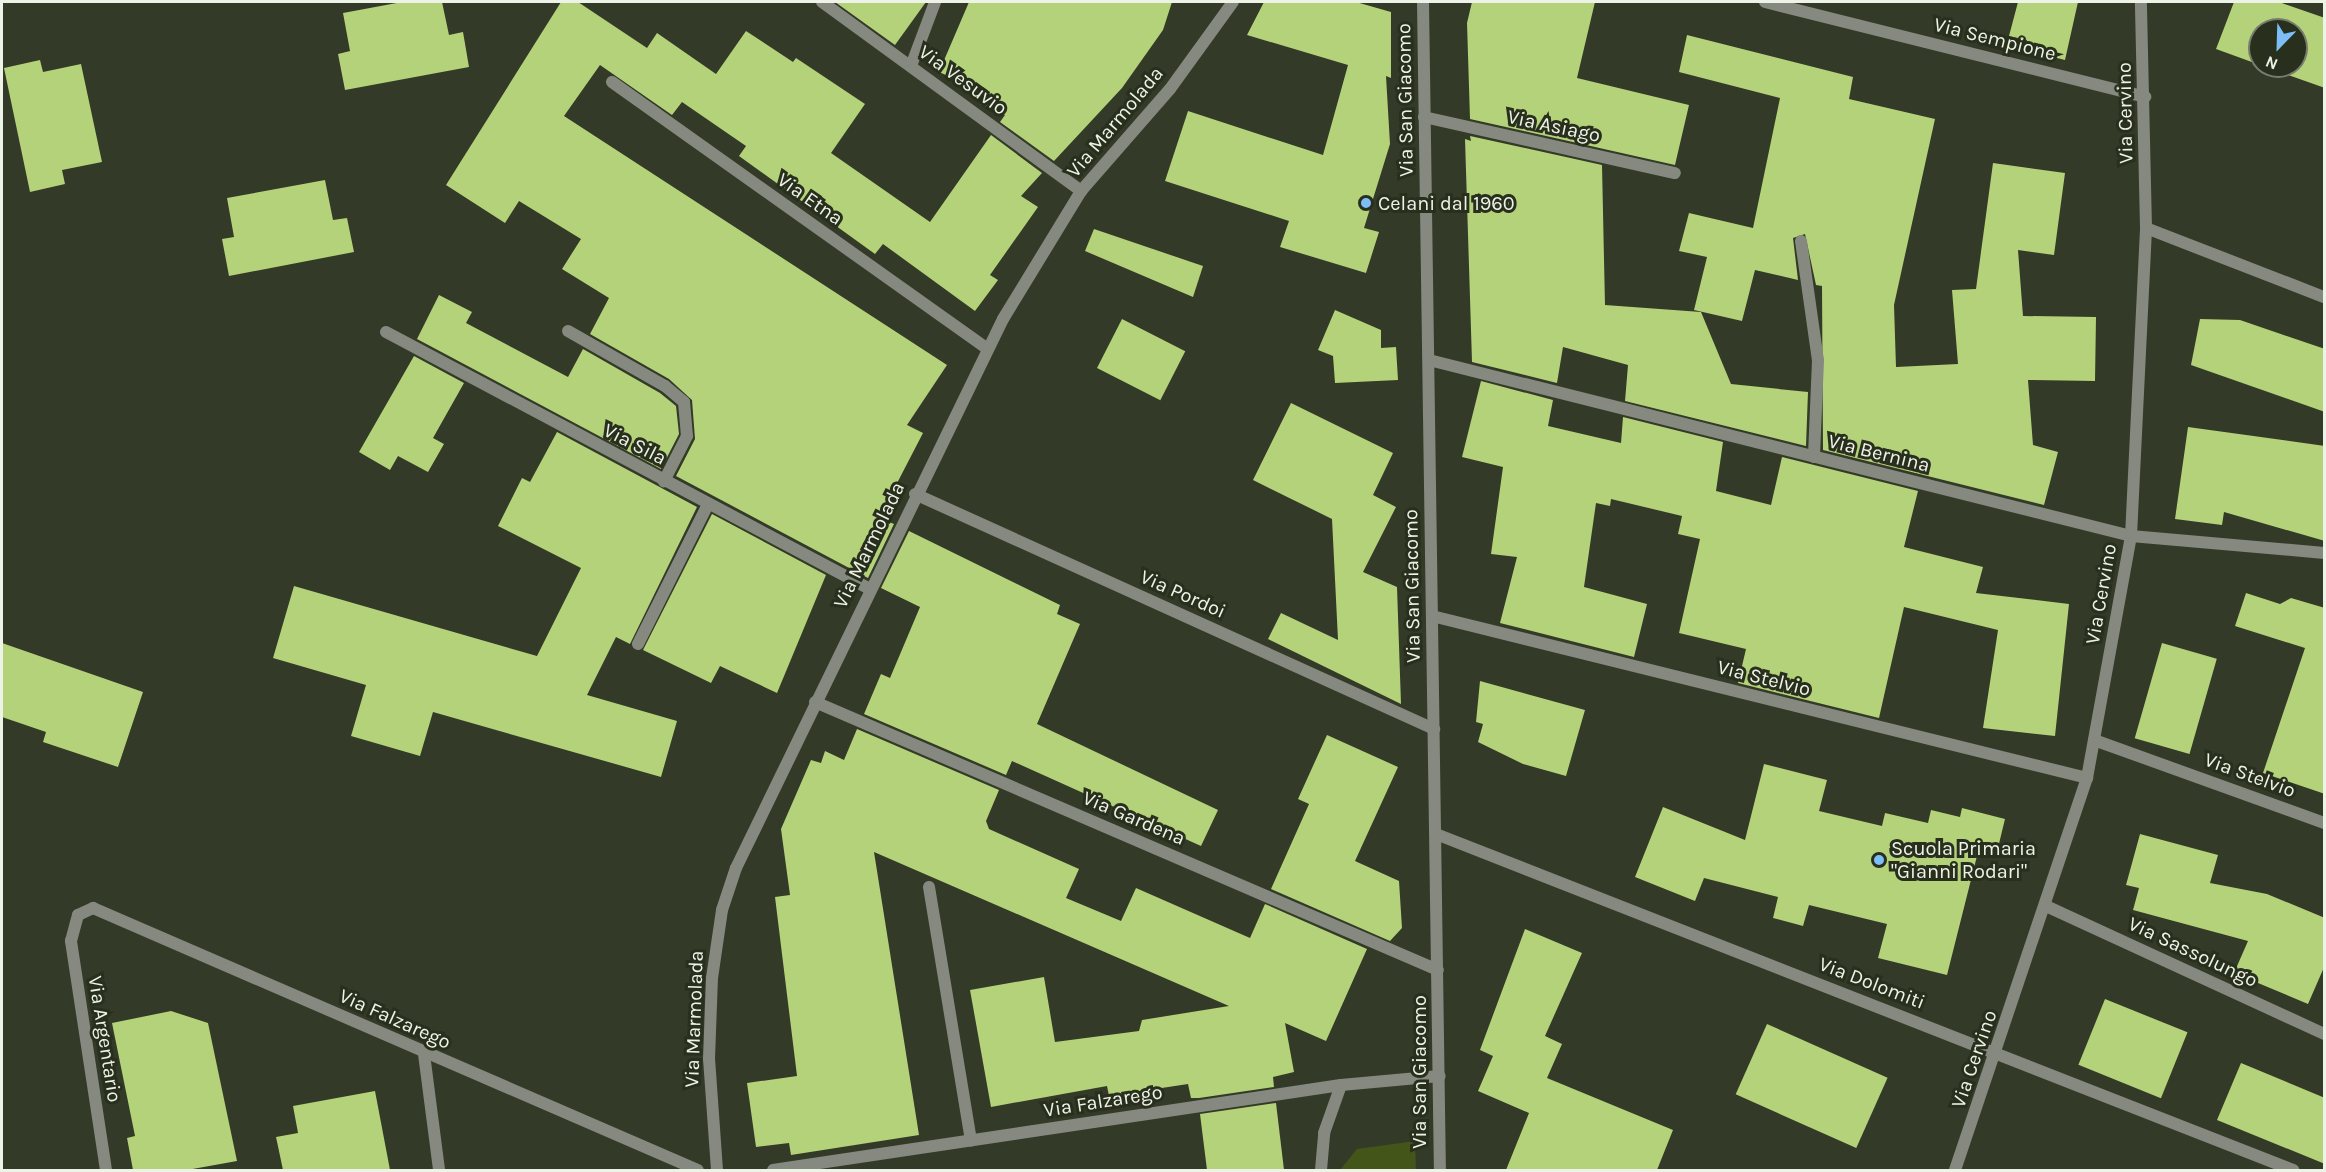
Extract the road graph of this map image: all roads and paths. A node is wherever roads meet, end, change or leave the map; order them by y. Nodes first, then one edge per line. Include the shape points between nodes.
1 (822, 2) edge
2 (935, 2) edge
3 (1233, 2) edge
4 (1423, 2) edge
5 (1765, 2) edge
6 (2141, 2) edge
7 (911, 66) junction
8 (612, 82) dead end
9 (2145, 98) junction
10 (1424, 117) junction
11 (1675, 173) dead end
12 (1081, 191) junction
13 (2146, 228) junction
14 (1801, 241) dead end
15 (2325, 297) edge
16 (568, 331) dead end
17 (386, 332) dead end
18 (986, 348) junction
19 (1428, 360) junction
20 (1814, 457) junction
21 (664, 481) junction
22 (915, 494) junction
23 (708, 504) junction
24 (2131, 536) junction
25 (2325, 553) edge
26 (868, 588) junction
27 (1432, 616) junction
28 (638, 644) dead end
29 (815, 702) junction
30 (1434, 729) junction
31 (2094, 740) junction
32 (2087, 778) junction
33 (2325, 823) edge
34 (1436, 834) junction
35 (929, 887) dead end
36 (2046, 906) junction
37 (78, 915) joint
38 (1438, 970) junction
39 (2325, 1034) edge
40 (1998, 1052) junction
41 (424, 1054) junction
42 (1440, 1076) junction
43 (1341, 1085) junction
44 (971, 1141) junction
45 (106, 1170) edge
46 (439, 1170) edge
47 (698, 1170) edge
48 (717, 1170) edge
49 (774, 1170) edge
50 (1321, 1170) edge
51 (1440, 1170) edge
52 (1955, 1170) edge
53 (2293, 1170) edge

1 - 7 street, Via Vesuvio
2 - 7 street
3 - 12 street, Via Marmolada via 1170,89
4 - 10 street, Via San Giacomo
5 - 9 street, Via Sempione
6 - 9 street, Via Cervino
7 - 12 street, Via Vesuvio
8 - 18 street, Via Etna
9 - 13 street, Via Cervino
10 - 11 street, Via Asiago
10 - 19 street, Via San Giacomo
12 - 18 street, Via Marmolada
13 - 15 street
13 - 24 street, Via Cervino
14 - 20 street via 1818,360
16 - 21 street via 665,386 684,402 687,436
17 - 21 street, Via Sila
18 - 22 street, Via Marmolada
19 - 20 street, Via Bernina
19 - 27 street, Via San Giacomo
20 - 24 street, Via Bernina
21 - 23 street, Via Sila
22 - 26 street, Via Marmolada
22 - 30 street, Via Pordoi
23 - 26 street, Via Sila
23 - 28 street
24 - 25 street, Via Bernina
24 - 31 street, Via Cervino
26 - 29 street, Via Marmolada
27 - 30 street, Via San Giacomo
27 - 32 street, Via Stelvio
29 - 38 street, Via Gardena
29 - 48 street, Via Marmolada via 722,910 709,1039
30 - 34 street, Via San Giacomo
31 - 32 street, Via Cervino
31 - 33 street, Via Stelvio
32 - 36 street, Via Cervino
34 - 38 street, Via San Giacomo
34 - 40 street, Via Dolomiti
35 - 44 street
36 - 39 street, Via Sassolungo
36 - 40 street, Via Cervino
37 - 41 street, Via Falzarego via 93,908 112,912
37 - 45 street, Via Argentario via 72,953
38 - 42 street, Via San Giacomo
40 - 52 street, Via Cervino
40 - 53 street, Via Dolomiti
41 - 46 street
41 - 47 street, Via Falzarego
42 - 43 street, Via Falzarego
42 - 51 street, Via San Giacomo
43 - 44 street, Via Falzarego
43 - 50 street via 1324,1133
44 - 49 street, Via Falzarego

